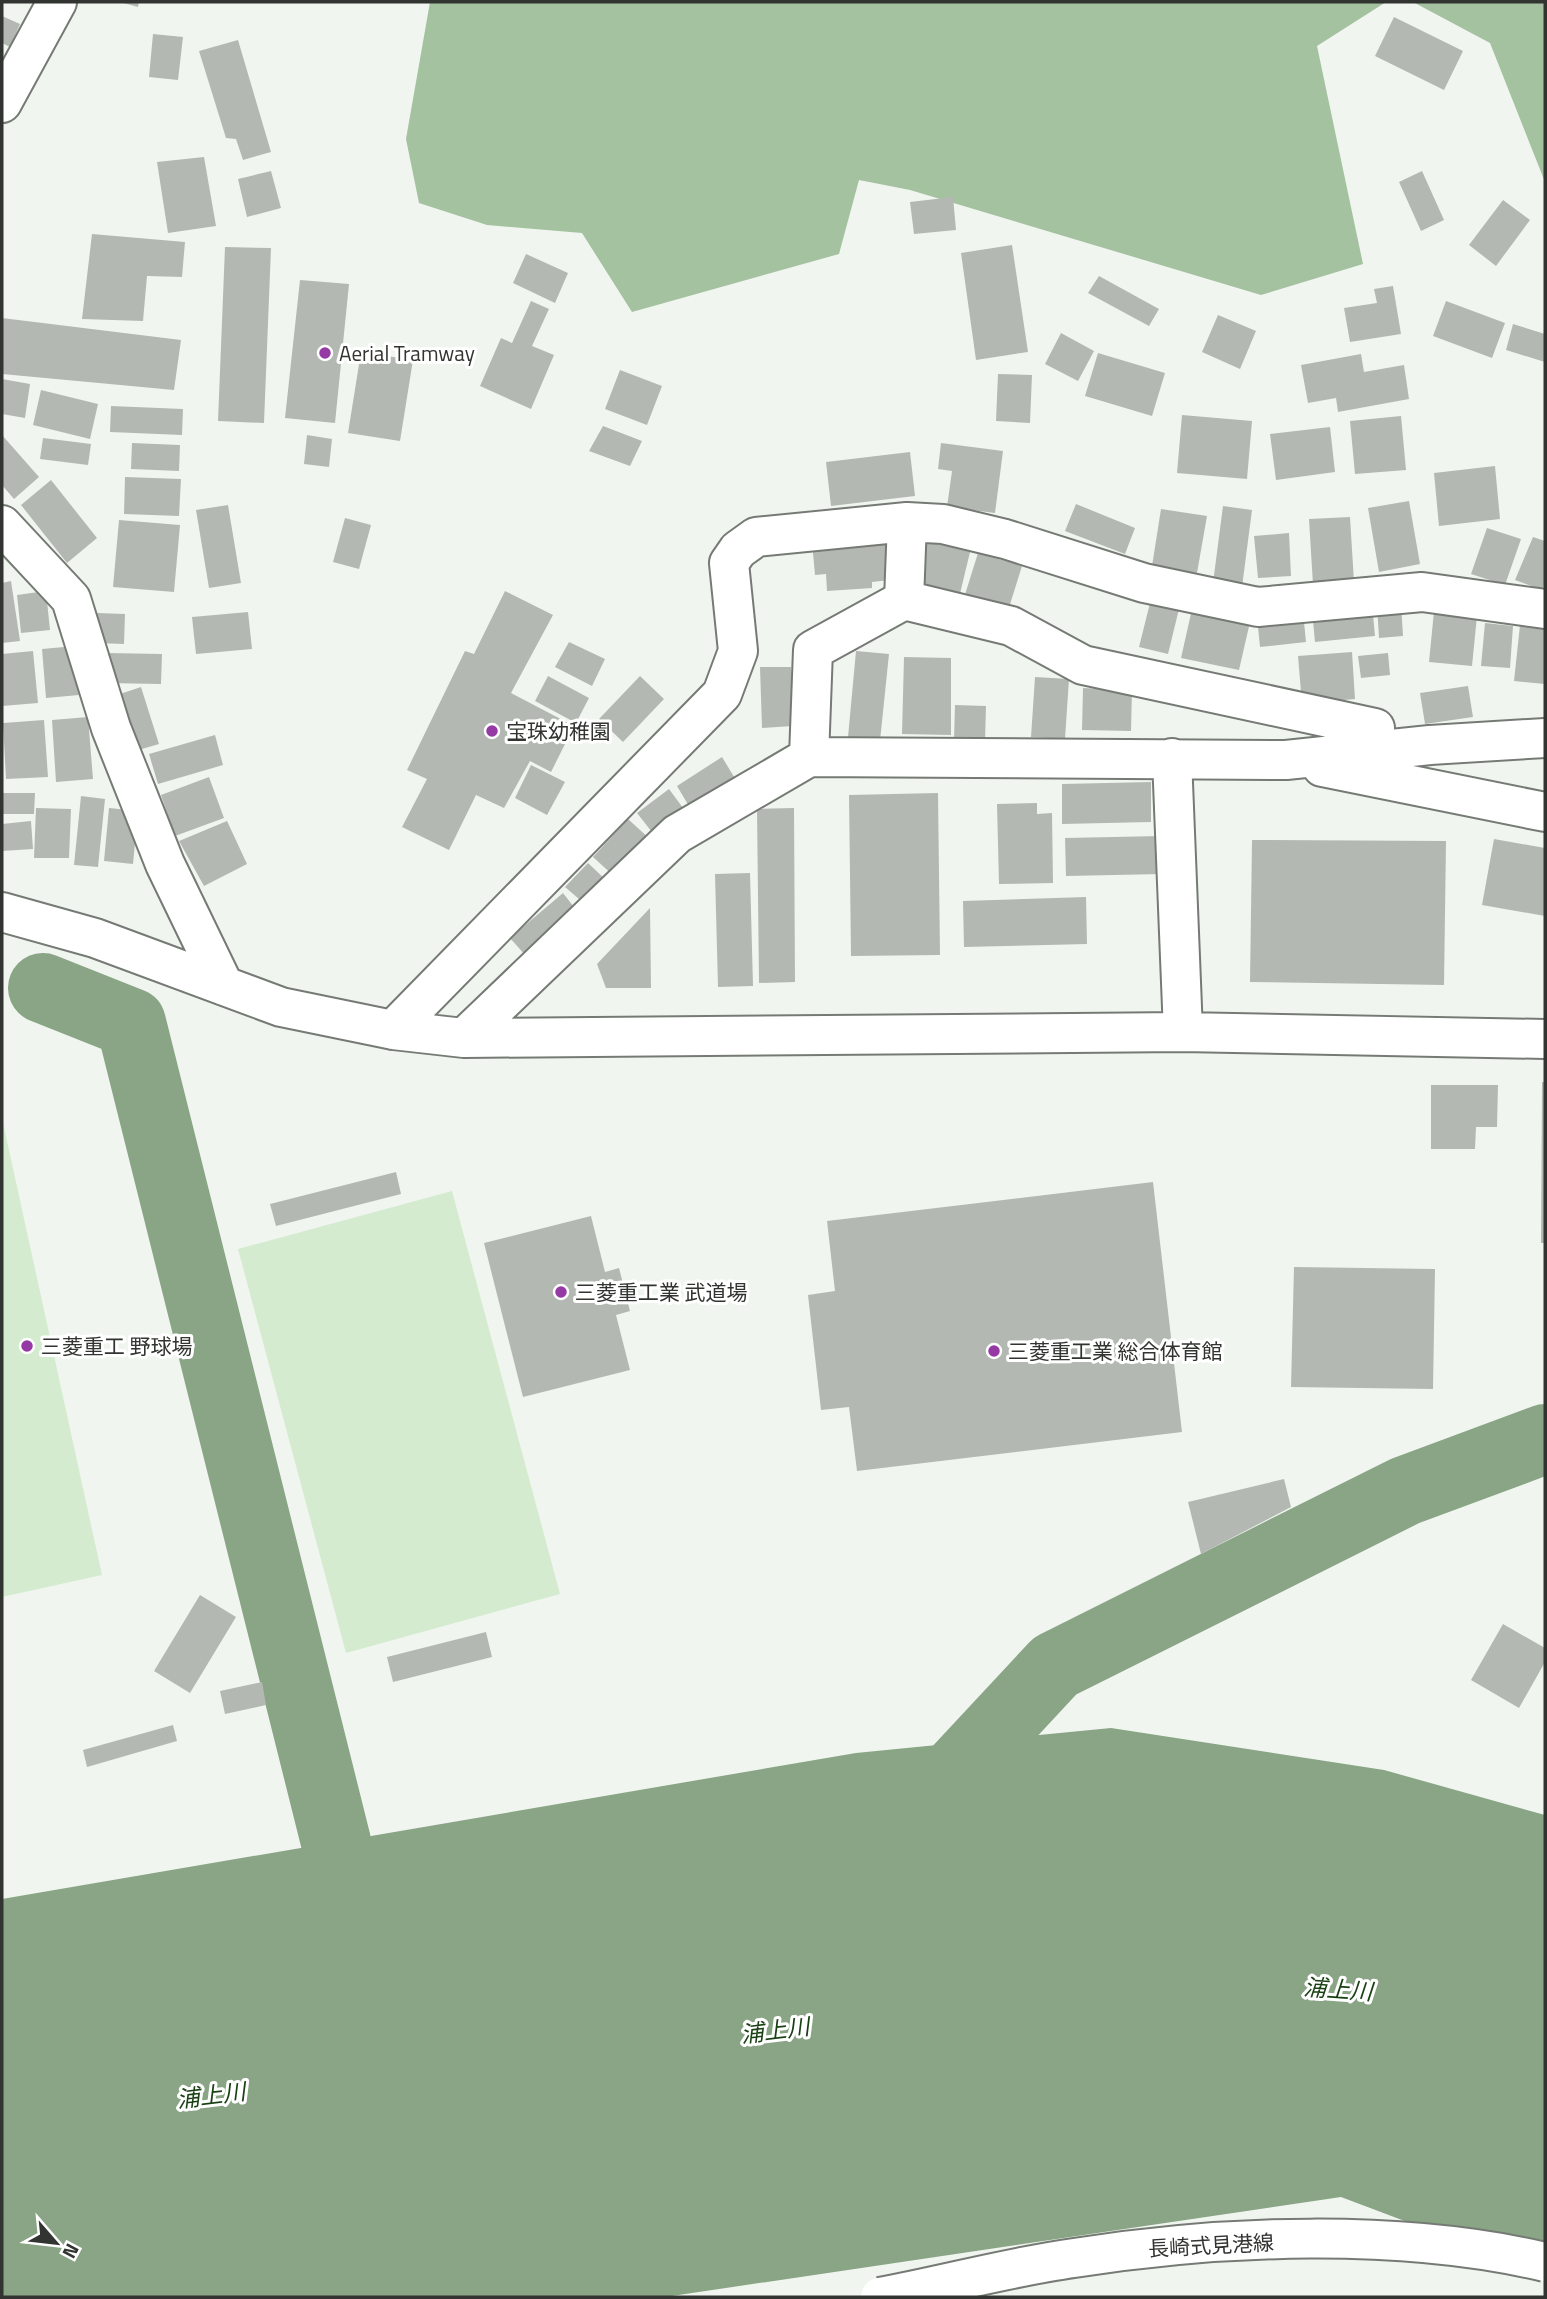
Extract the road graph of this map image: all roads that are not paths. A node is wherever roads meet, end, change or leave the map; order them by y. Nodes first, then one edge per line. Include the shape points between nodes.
1 (57, 2) edge
2 (2, 103) edge
3 (907, 522) junction
4 (2, 525) edge
5 (904, 600) junction
6 (1545, 609) edge
7 (1375, 728) dead end
8 (1545, 738) edge
9 (809, 757) junction
10 (1172, 758) junction
11 (1286, 760) junction
12 (1545, 812) edge
13 (2, 912) edge
14 (224, 986) junction
15 (393, 1030) junction
16 (1183, 1032) junction
17 (464, 1038) junction
18 (1545, 1039) edge
19 (1545, 2262) edge
20 (880, 2297) edge

1 - 2 street
3 - 5 street
3 - 6 street via 943,524 1005,539 1143,583 1258,607 1422,592
3 - 15 street via 755,537 738,550 729,563 738,651 722,694
4 - 14 street via 71,599 111,728 165,864
5 - 7 street via 1012,626 1083,666
5 - 9 street via 813,650
8 - 11 street
9 - 10 street
9 - 17 street via 677,834
10 - 11 street
10 - 16 street
11 - 12 street
13 - 14 street via 95,938
14 - 15 street via 281,1007
15 - 17 street
16 - 17 street
16 - 18 street
19 - 20 street, 長崎式見港線, bridge via 1462,2246 1406,2242 1230,2241 1071,2258

